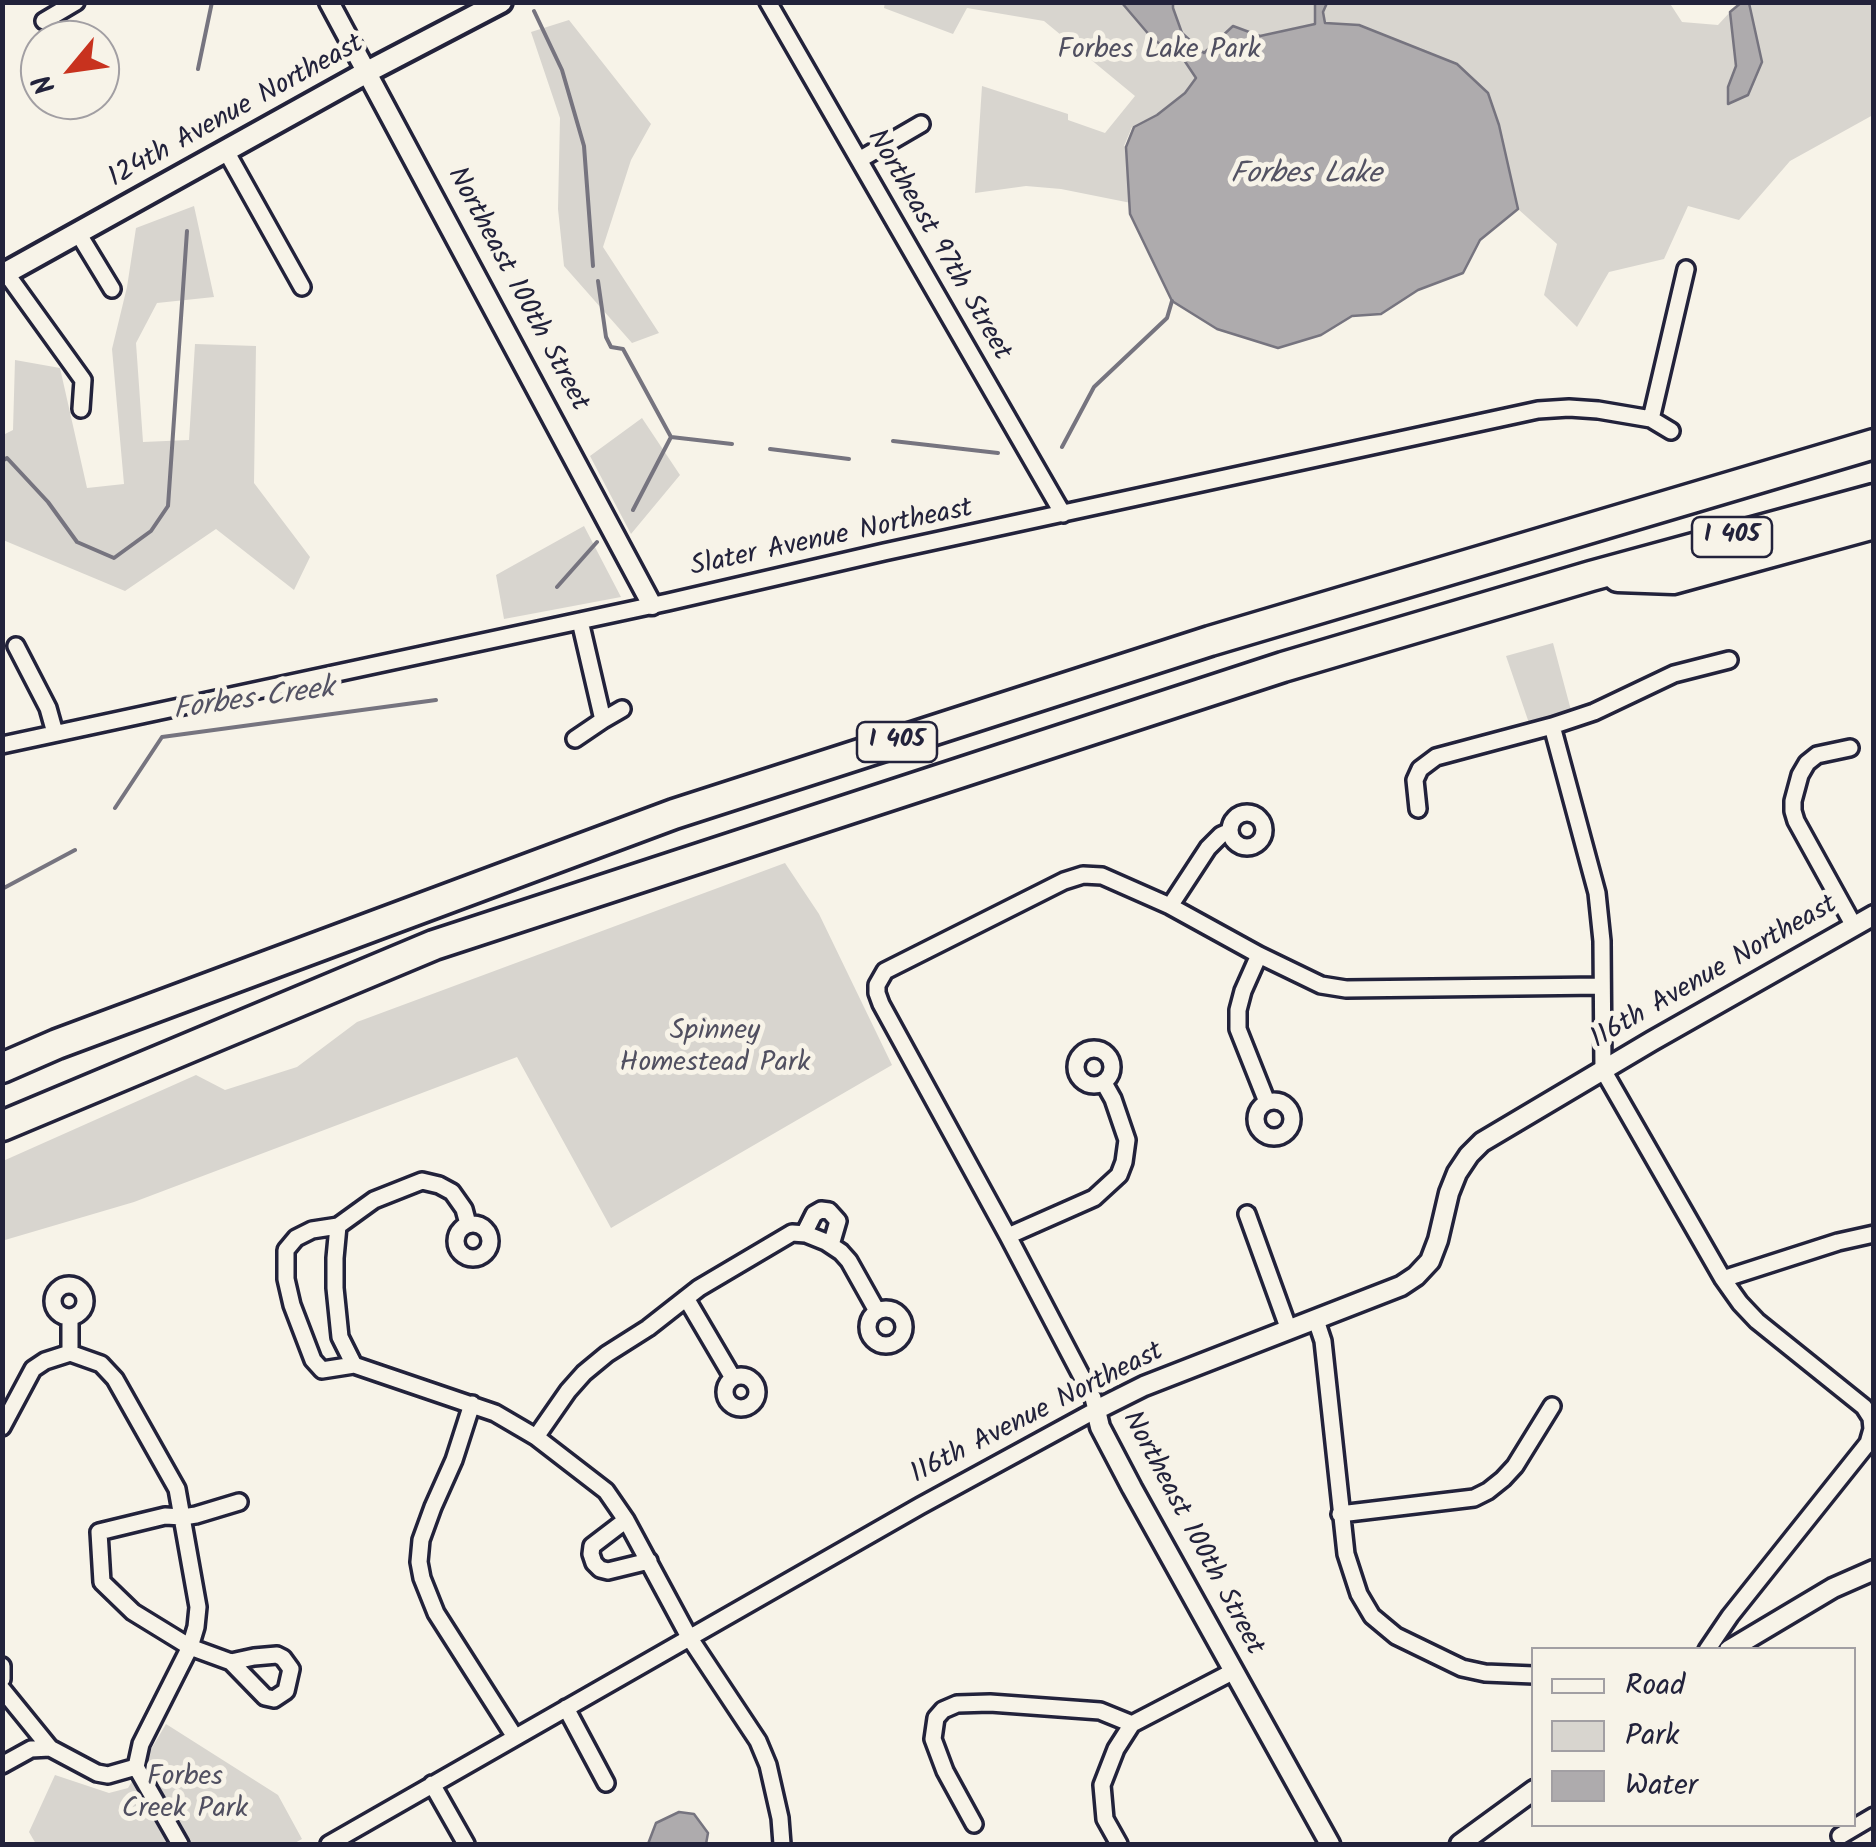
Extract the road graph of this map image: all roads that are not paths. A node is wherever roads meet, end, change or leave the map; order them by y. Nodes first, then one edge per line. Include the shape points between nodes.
1 (76, 2) edge
2 (329, 2) edge
3 (501, 2) edge
4 (768, 2) edge
5 (46, 20) edge
6 (366, 72) junction
7 (922, 124) dead end
8 (226, 151) junction
9 (859, 160) junction
10 (78, 233) junction
11 (1686, 270) dead end
12 (4, 274) edge
13 (302, 287) dead end
14 (112, 289) dead end
15 (81, 409) dead end
16 (1651, 419) junction
17 (1874, 430) edge
18 (1671, 431) dead end
19 (1874, 444) edge
20 (1808, 462) junction
21 (1874, 498) edge
22 (1064, 514) junction
23 (1874, 524) edge
24 (1591, 576) junction
25 (652, 605) junction
26 (580, 621) junction
27 (16, 646) dead end
28 (1729, 660) dead end
29 (622, 709) dead end
30 (603, 720) junction
31 (1552, 726) junction
32 (55, 733) junction
33 (575, 738) dead end
34 (2, 745) edge
35 (1850, 748) dead end
36 (1418, 809) dead end
37 (1230, 831) dead end
38 (1170, 906) junction
39 (1874, 914) edge
40 (1854, 926) junction
41 (1259, 956) junction
42 (1602, 986) junction
43 (2, 1068) edge
44 (1603, 1070) junction
45 (1104, 1083) dead end
46 (1267, 1102) dead end
47 (2, 1126) edge
48 (1247, 1214) dead end
49 (468, 1224) dead end
50 (338, 1226) junction
51 (1874, 1234) edge
52 (1008, 1236) junction
53 (818, 1239) junction
54 (1723, 1279) junction
55 (686, 1298) junction
56 (877, 1311) dead end
57 (70, 1317) dead end
58 (1316, 1320) junction
59 (1289, 1330) junction
60 (70, 1353) junction
61 (354, 1365) junction
62 (733, 1378) dead end
63 (472, 1404) junction
64 (1552, 1406) dead end
65 (1096, 1410) junction
66 (2, 1427) edge
67 (536, 1436) junction
68 (239, 1502) dead end
69 (1340, 1514) junction
70 (183, 1518) junction
71 (626, 1520) junction
72 (649, 1561) junction
73 (1874, 1570) edge
74 (689, 1637) junction
75 (190, 1647) junction
76 (1709, 1647) edge
77 (1734, 1647) edge
78 (231, 1662) dead end
79 (2, 1666) edge
80 (1232, 1672) junction
81 (1531, 1675) edge
82 (2, 1679) edge
83 (2, 1689) edge
84 (566, 1708) junction
85 (1132, 1724) junction
86 (515, 1737) junction
87 (50, 1748) junction
88 (2, 1765) edge
89 (136, 1767) junction
90 (606, 1783) dead end
91 (432, 1784) junction
92 (1531, 1792) edge
93 (974, 1824) dead end
94 (180, 1844) edge
95 (329, 1844) edge
96 (466, 1844) edge
97 (782, 1844) edge
98 (1118, 1844) edge
99 (1330, 1844) edge
100 (1460, 1844) edge

1 - 5 street
2 - 6 street, Northeast 100th Street
3 - 6 main road, 124th Avenue Northeast
4 - 9 street, Northeast 97th Street
6 - 8 main road, 124th Avenue Northeast
6 - 25 street, Northeast 100th Street
7 - 9 street
8 - 10 main road, 124th Avenue Northeast
8 - 13 street
9 - 22 street, Northeast 97th Street
10 - 12 main road, 124th Avenue Northeast
10 - 14 street
11 - 16 street
12 - 15 street via 83,380
16 - 18 street, Slater Avenue Northeast
16 - 22 street, Slater Avenue Northeast via 1538,410
17 - 20 highway
19 - 20 highway, I 405
20 - 43 highway, I 405 via 1210,640 674,814
21 - 24 highway, I 405
22 - 25 street, Slater Avenue Northeast
23 - 24 highway via 1673,580
24 - 47 highway, I 405 via 1283,667 434,945
25 - 26 street, Slater Avenue Northeast
26 - 30 street
26 - 32 street, Slater Avenue Northeast
27 - 32 street
28 - 31 street via 1674,674
29 - 30 street
30 - 33 street
31 - 36 street via 1427,762 1415,780
31 - 42 street via 1597,892
32 - 34 street, Slater Avenue Northeast
35 - 40 street via 1823,752 1807,763 1793,811
37 - 38 street via 1208,848
38 - 41 street
38 - 52 street, Northeast 100th Street via 1102,876 1082,875 893,966 880,980 881,1004
39 - 40 street, 116th Avenue Northeast
40 - 44 street, 116th Avenue Northeast
41 - 42 street via 1346,989
41 - 46 street via 1243,991 1238,1029
42 - 44 street
44 - 54 street
44 - 58 street, 116th Avenue Northeast via 1469,1154 1449,1193 1430,1261 1416,1276
45 - 52 street via 1127,1140 1119,1175 1094,1198
48 - 59 street
49 - 50 street via 452,1192 422,1181 374,1200
50 - 61 street via 340,1337
50 - 61 street via 296,1238 286,1250 286,1279 312,1360 322,1370
51 - 54 street
52 - 65 street, Northeast 100th Street
53 - 53 street via 814,1214 829,1211 838,1221
53 - 55 street via 792,1233
53 - 56 street via 849,1262
54 - 76 street via 1756,1321 1864,1407 1872,1429 1868,1443
55 - 62 street
55 - 67 street via 584,1373
57 - 60 street
58 - 59 street, 116th Avenue Northeast
58 - 69 street
59 - 65 street, 116th Avenue Northeast
60 - 66 street via 33,1369
60 - 70 street via 101,1364 115,1379 169,1472
61 - 63 street
63 - 67 street
63 - 86 street via 421,1540 419,1562 436,1613
64 - 69 street via 1515,1466 1488,1491
65 - 74 street, 116th Avenue Northeast
65 - 80 street, Northeast 100th Street
67 - 71 street via 606,1491
68 - 70 street
69 - 81 street via 1352,1577 1372,1616 1396,1636 1462,1668
70 - 75 street via 198,1607
70 - 75 street via 100,1532 100,1548 102,1582 132,1612
71 - 72 street
71 - 72 street via 592,1546 594,1562 608,1571
72 - 74 street
73 - 77 street
74 - 84 street, 116th Avenue Northeast
74 - 97 street via 758,1742
75 - 78 street
75 - 89 street
79 - 82 street
80 - 85 street
80 - 99 street, Northeast 100th Street
83 - 87 street
84 - 86 street, 116th Avenue Northeast
84 - 90 street
85 - 93 street via 1100,1711 990,1703 943,1710 933,1738
85 - 98 street via 1102,1784 1105,1819
86 - 91 street, 116th Avenue Northeast
87 - 88 street via 31,1749
87 - 89 street via 108,1776
89 - 94 street
91 - 95 street, 116th Avenue Northeast
91 - 96 street
92 - 100 street

